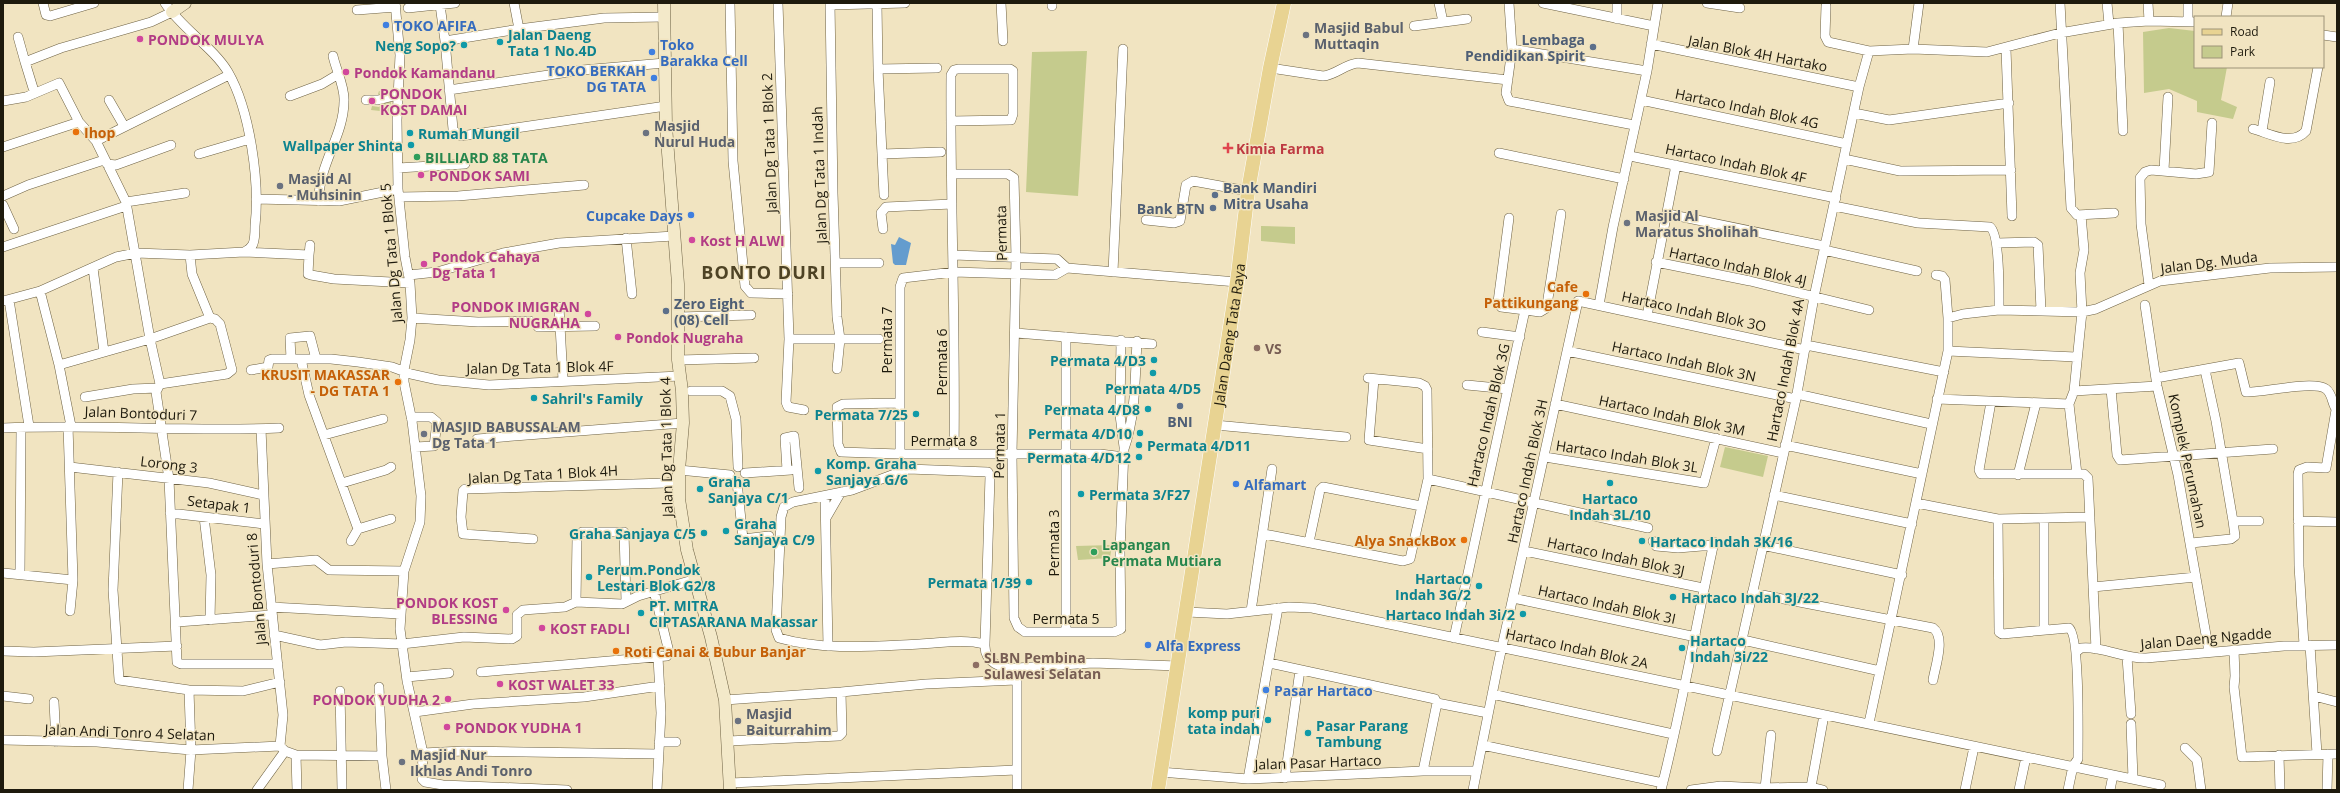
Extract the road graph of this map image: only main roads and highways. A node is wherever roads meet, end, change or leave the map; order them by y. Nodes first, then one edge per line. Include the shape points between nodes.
1 (1284, 3) edge
2 (1158, 790) edge

1 - 2 main road, Jalan Daeng Tata Raya via 1248,191 1237,282

